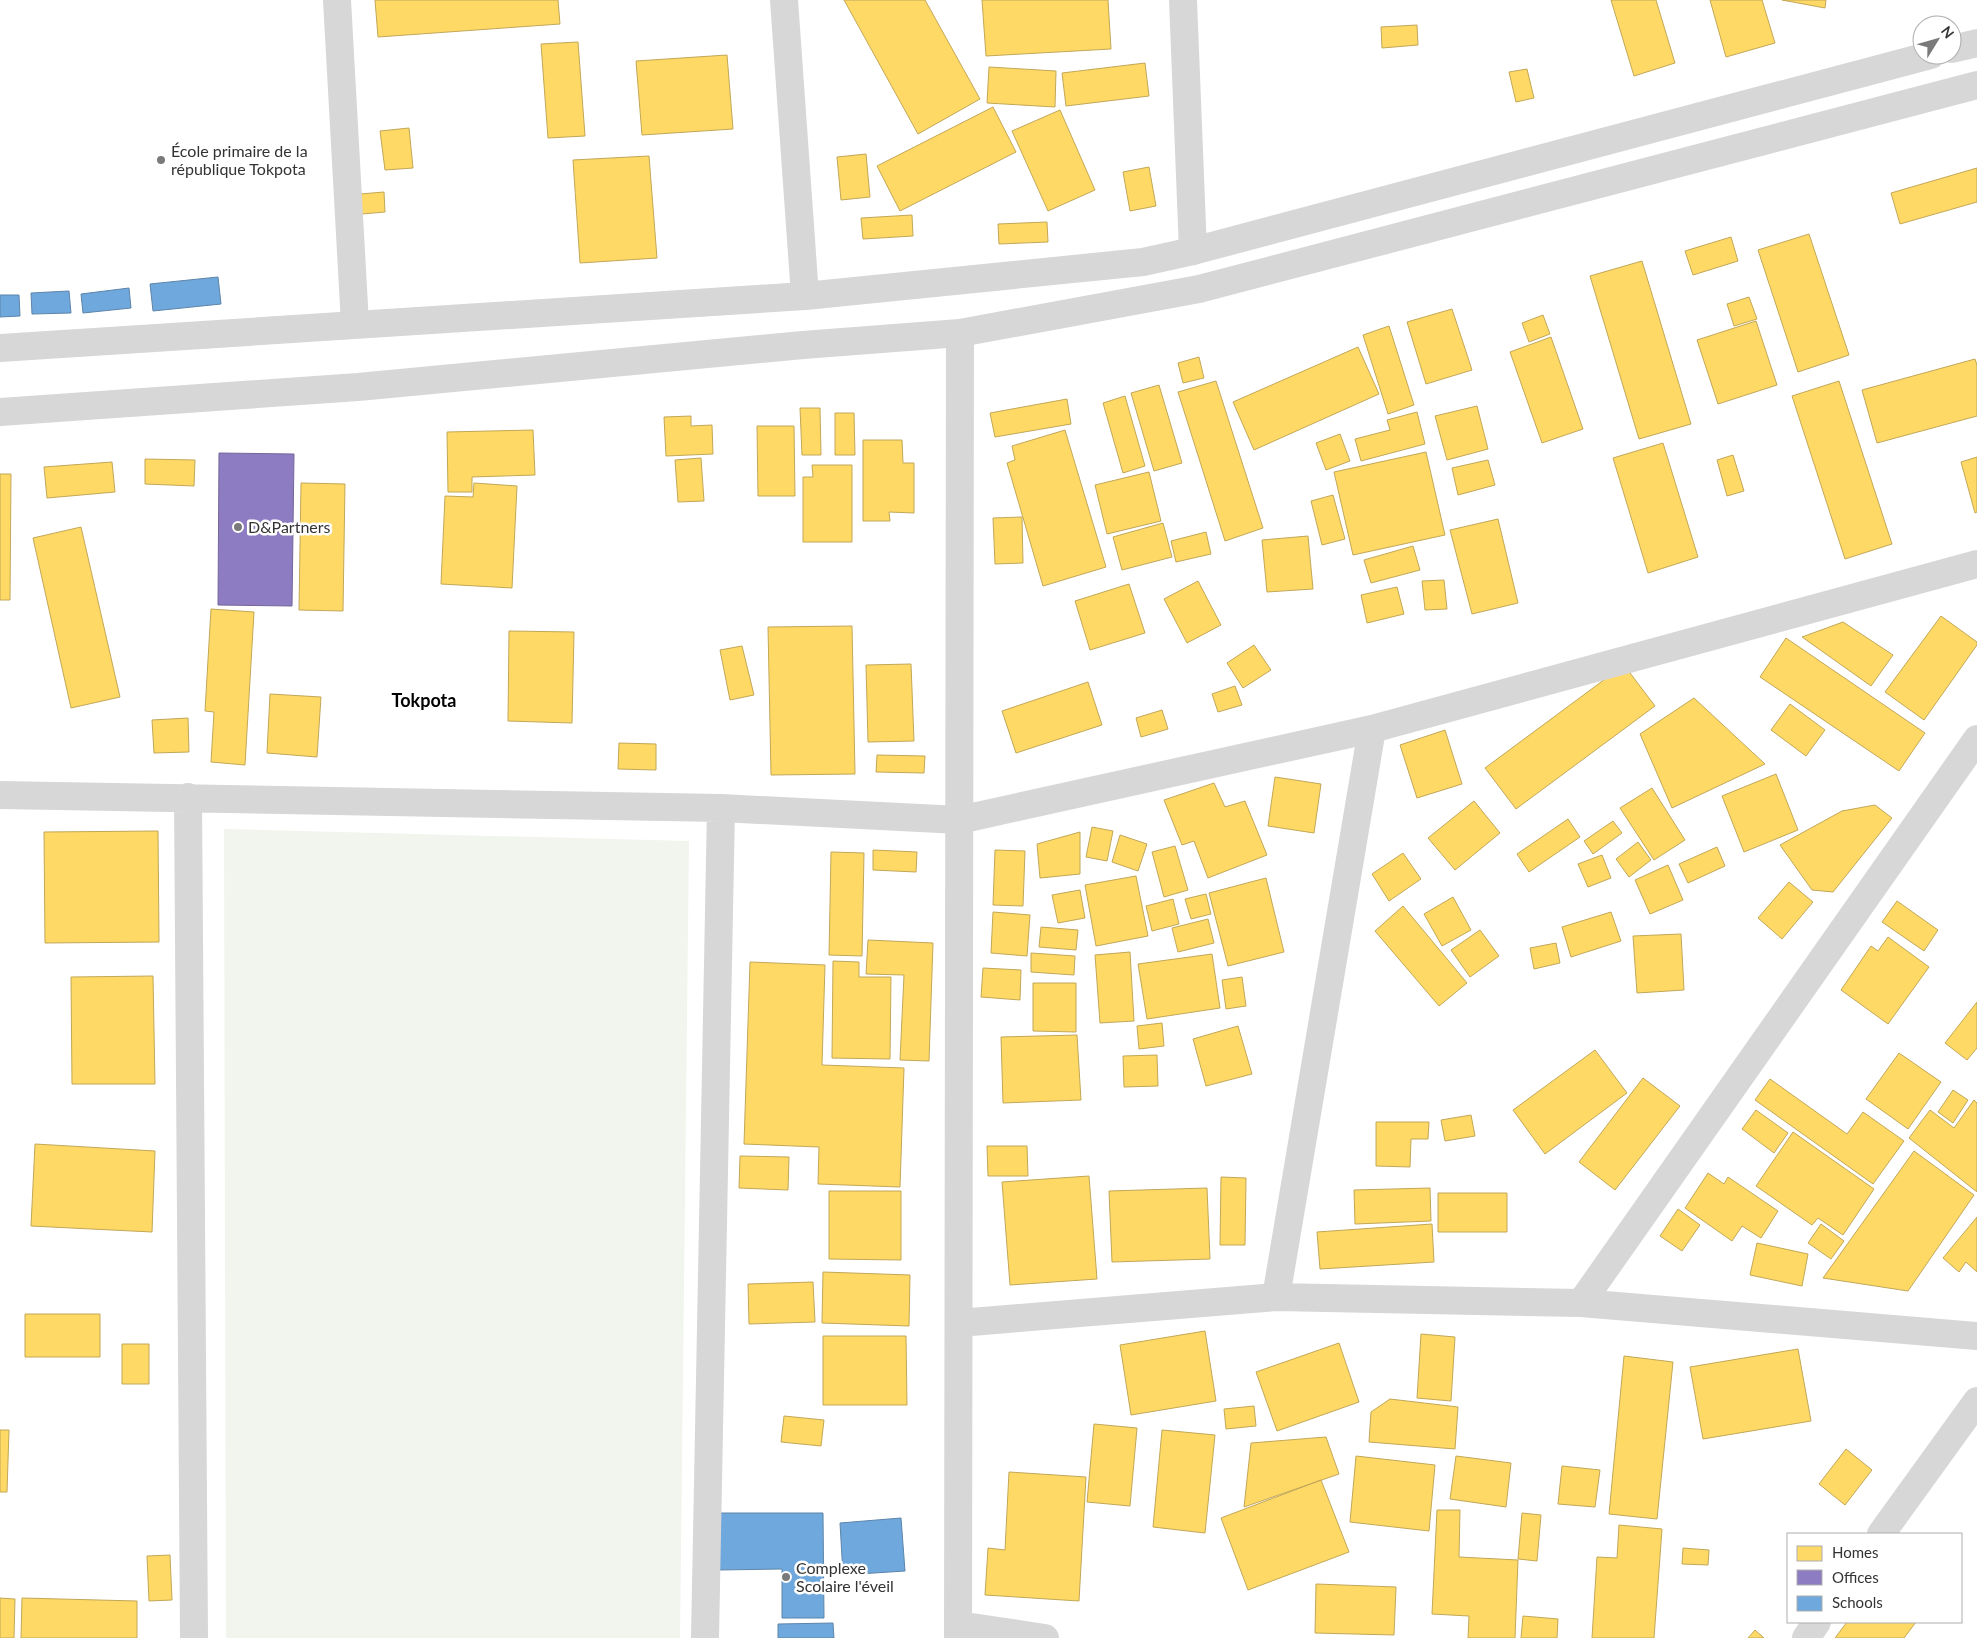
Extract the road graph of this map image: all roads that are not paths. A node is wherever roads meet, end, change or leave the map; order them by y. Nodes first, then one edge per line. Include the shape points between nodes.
1 (337, 0) edge
2 (784, 0) edge
3 (1183, 0) edge
4 (1977, 43) edge
5 (1962, 47) edge
6 (1912, 60) edge
7 (1977, 85) edge
8 (1193, 251) junction
9 (806, 296) junction
10 (355, 324) junction
11 (960, 333) junction
12 (0, 348) edge
13 (0, 412) edge
14 (1977, 564) edge
15 (1372, 729) junction
16 (1977, 739) edge
17 (0, 795) edge
18 (188, 797) junction
19 (721, 808) junction
20 (959, 820) junction
21 (1276, 1296) junction
22 (1581, 1303) junction
23 (959, 1323) junction
24 (1977, 1336) edge
25 (1977, 1401) edge
26 (1882, 1533) edge
27 (1817, 1623) edge
28 (958, 1631) edge
29 (194, 1638) edge
30 (705, 1638) edge
31 (1045, 1638) edge
32 (1806, 1638) edge

1 - 10 street
2 - 9 street
3 - 8 street
4 - 5 street
6 - 8 street
7 - 11 street via 1199,288
8 - 9 street via 1143,262
9 - 10 street
10 - 12 street
11 - 13 street via 358,387
11 - 20 street
14 - 15 street
15 - 20 street
15 - 21 street
16 - 22 street
17 - 18 street
18 - 19 street
18 - 29 street
19 - 20 street
19 - 30 street
20 - 23 street
21 - 22 street
21 - 23 street
22 - 24 street
23 - 28 street
25 - 26 street
27 - 32 street
28 - 31 street

